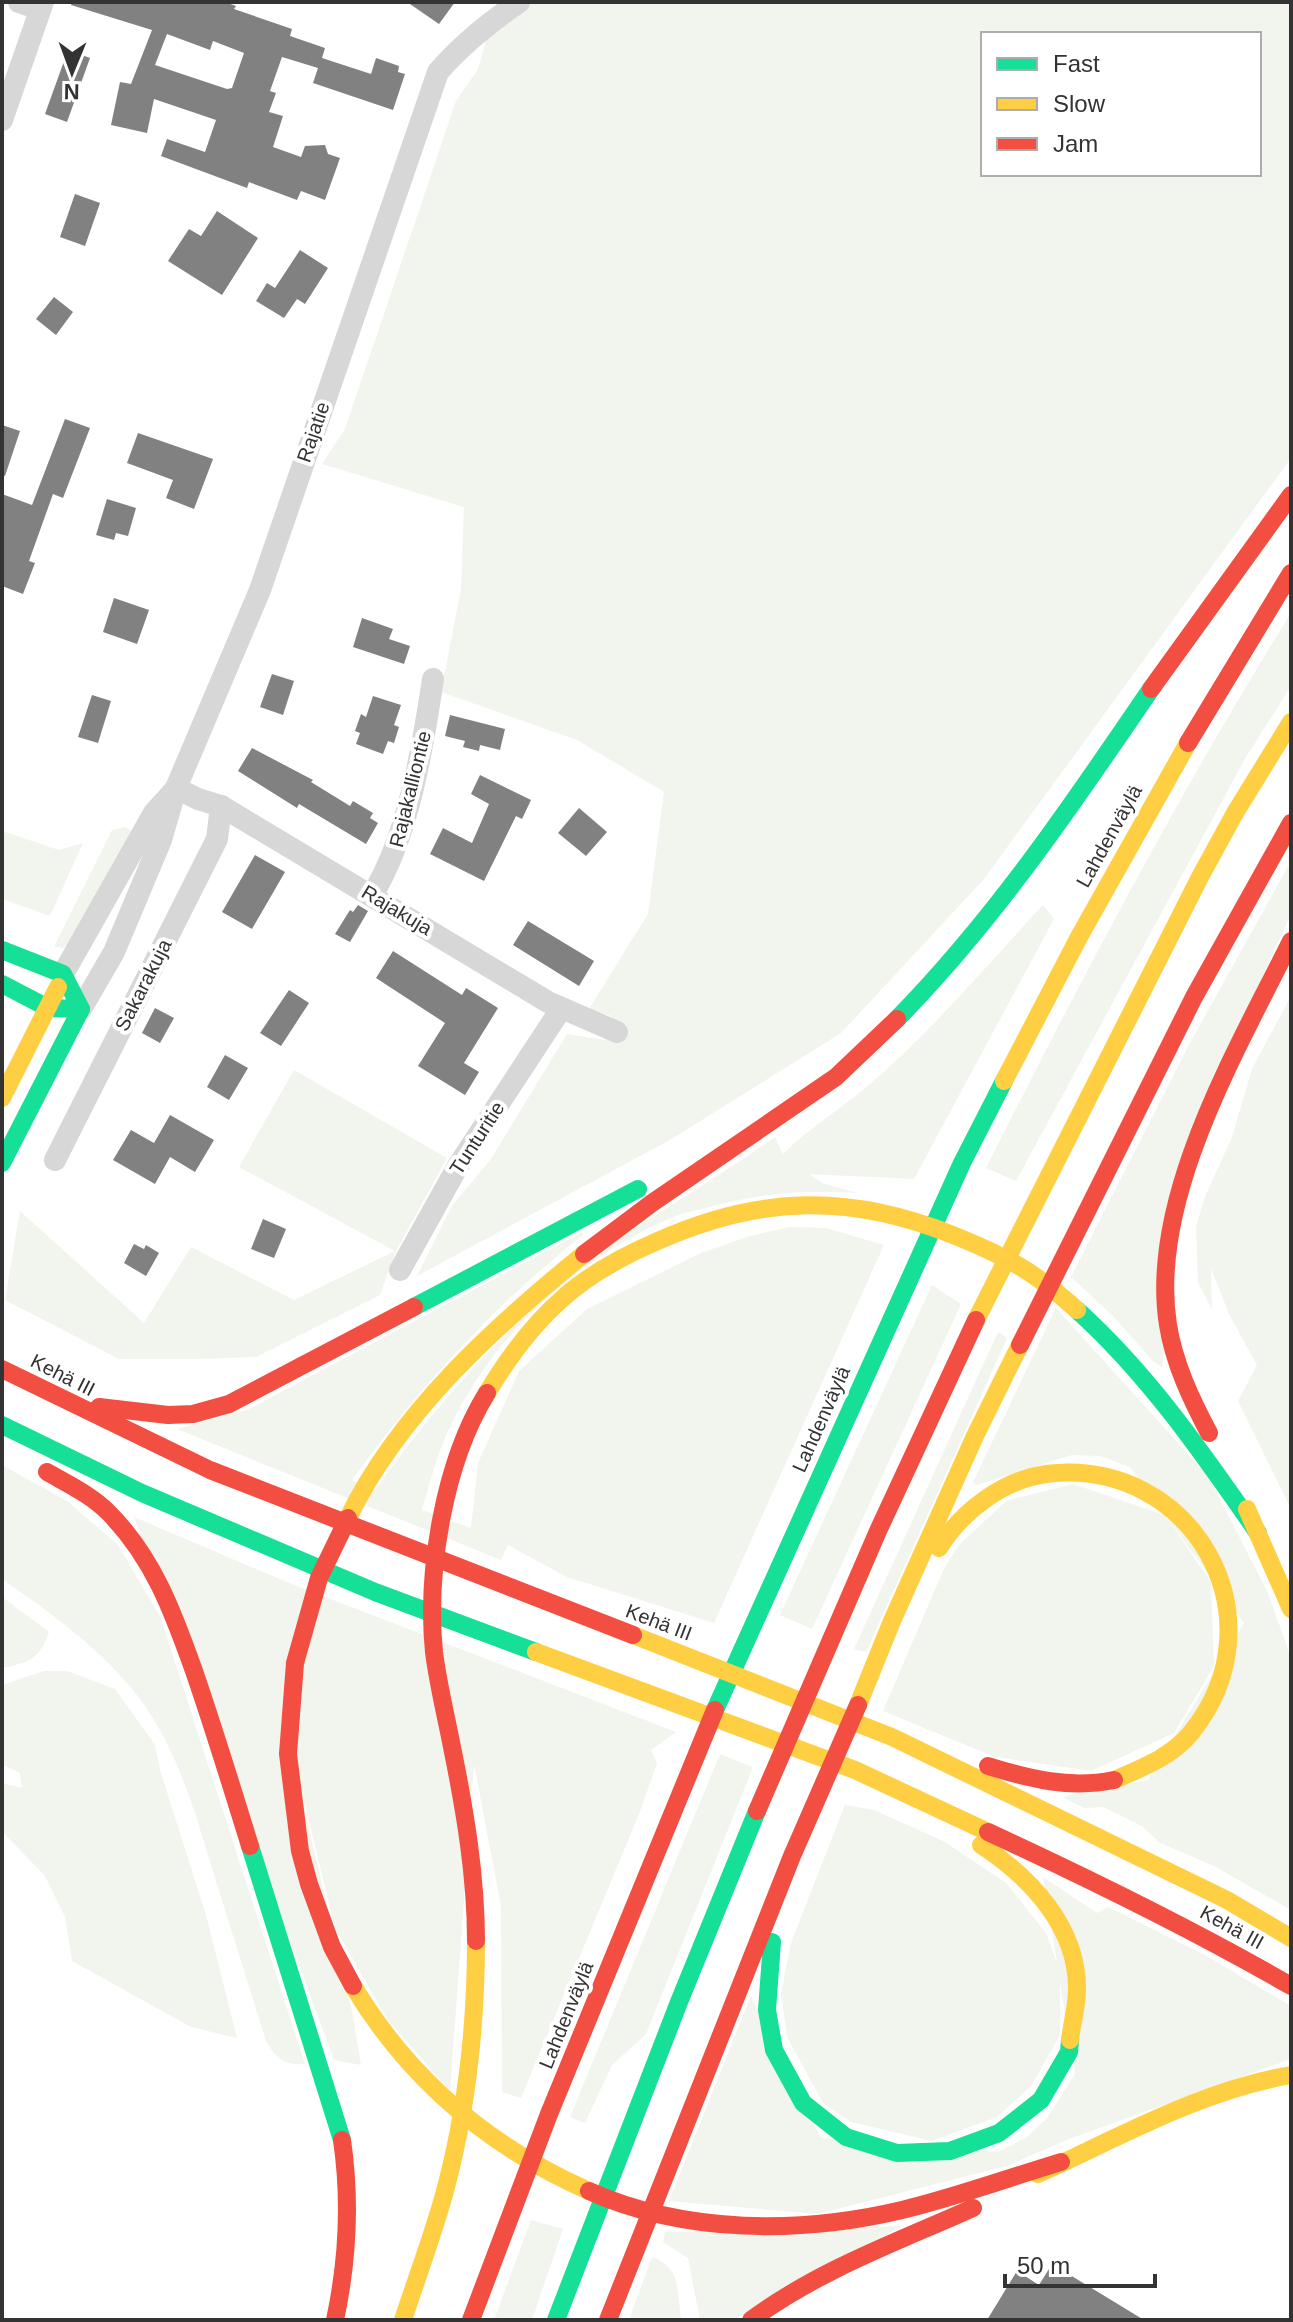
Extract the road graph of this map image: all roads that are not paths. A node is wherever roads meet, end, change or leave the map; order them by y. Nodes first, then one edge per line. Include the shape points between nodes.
1 (519, 2) edge
2 (34, 4) edge
3 (2, 120) edge
4 (1291, 495) edge
5 (1291, 573) edge
6 (433, 679) dead end
7 (1291, 722) edge
8 (176, 788) junction
9 (221, 806) junction
10 (1291, 823) edge
11 (372, 895) junction
12 (1291, 941) edge
13 (2, 950) edge
14 (63, 974) junction
15 (2, 984) edge
16 (48, 1008) junction
17 (81, 1009) junction
18 (561, 1009) junction
19 (617, 1032) dead end
20 (2, 1098) edge
21 (786, 1111) junction
22 (55, 1160) dead end
23 (2, 1163) edge
24 (400, 1270) dead end
25 (2, 1369) edge
26 (76, 1406) junction
27 (2, 1425) edge
28 (29, 1462) dead end
29 (1258, 1533) junction
30 (1291, 1609) edge
31 (892, 1621) junction
32 (892, 1737) junction
33 (771, 1740) junction
34 (779, 1889) junction
35 (1291, 1938) edge
36 (1291, 1986) edge
37 (1291, 2075) edge
38 (1061, 2162) junction
39 (335, 2320) edge
40 (403, 2320) edge
41 (471, 2320) edge
42 (556, 2320) edge
43 (608, 2320) edge
44 (751, 2320) edge

1 - 8 street, Rajatie via 472,37 438,72 260,590
2 - 3 street
4 - 21 main road via 965,946 854,1063
5 - 41 main road, Lahdenväylä via 1166,779 962,1163 673,1807
6 - 11 street, Rajakalliontie via 392,860
7 - 42 main road via 1234,814 979,1310 746,1838
8 - 9 street, Rajakuja
8 - 14 street, Rajatie via 154,813
8 - 17 street, Rajatie via 161,840 114,952
9 - 11 street, Rajakuja
9 - 22 street, Sakarakuja via 217,839
10 - 31 main road via 1194,997 1077,1228
11 - 18 street, Rajakuja
12 - 29 main road via 1200,1131 1178,1202 1166,1287 1171,1336 1187,1389
13 - 14 main road
14 - 16 main road
14 - 17 main road
15 - 16 main road
16 - 17 main road
16 - 20 main road
17 - 23 main road
18 - 19 street, Rajakuja
18 - 24 street, Tunturitie via 458,1166
21 - 26 main road via 229,1404 168,1415
21 - 38 main road via 607,1235 480,1342 362,1490 310,1598 294,1671 288,1771 307,1881 352,1988 392,2046 435,2091 534,2165 630,2208 682,2220 800,2224 882,2215
25 - 26 main road, Kehä III
26 - 32 main road, Kehä III via 288,1502
27 - 33 main road, Kehä III via 142,1493 375,1592
28 - 39 main road via 106,1510 150,1564 169,1600 342,2140 350,2227
29 - 30 main road
29 - 40 main road via 1156,1391 1100,1330 1015,1262 897,1214 852,1205 789,1204 743,1211 619,1258 571,1289 499,1366 472,1412 449,1475 436,1533 433,1643 470,1865 477,1958 473,2044 445,2190
31 - 32 main road via 923,1581 941,1544 979,1501 1011,1483 1076,1472 1132,1484 1181,1516 1214,1559 1231,1618 1227,1657 1214,1700 1164,1757 1112,1781 1050,1782
31 - 34 main road
32 - 35 main road, Kehä III via 1227,1900
33 - 34 main road via 849,1784 1002,1857 1052,1910 1077,1975 1078,2009 1062,2073 1045,2097 998,2134 942,2153 883,2151 827,2124 802,2100 774,2049 766,1990
33 - 36 main road, Kehä III via 855,1770 1103,1884
34 - 43 main road
37 - 38 main road via 1200,2100
38 - 44 main road via 817,2279

